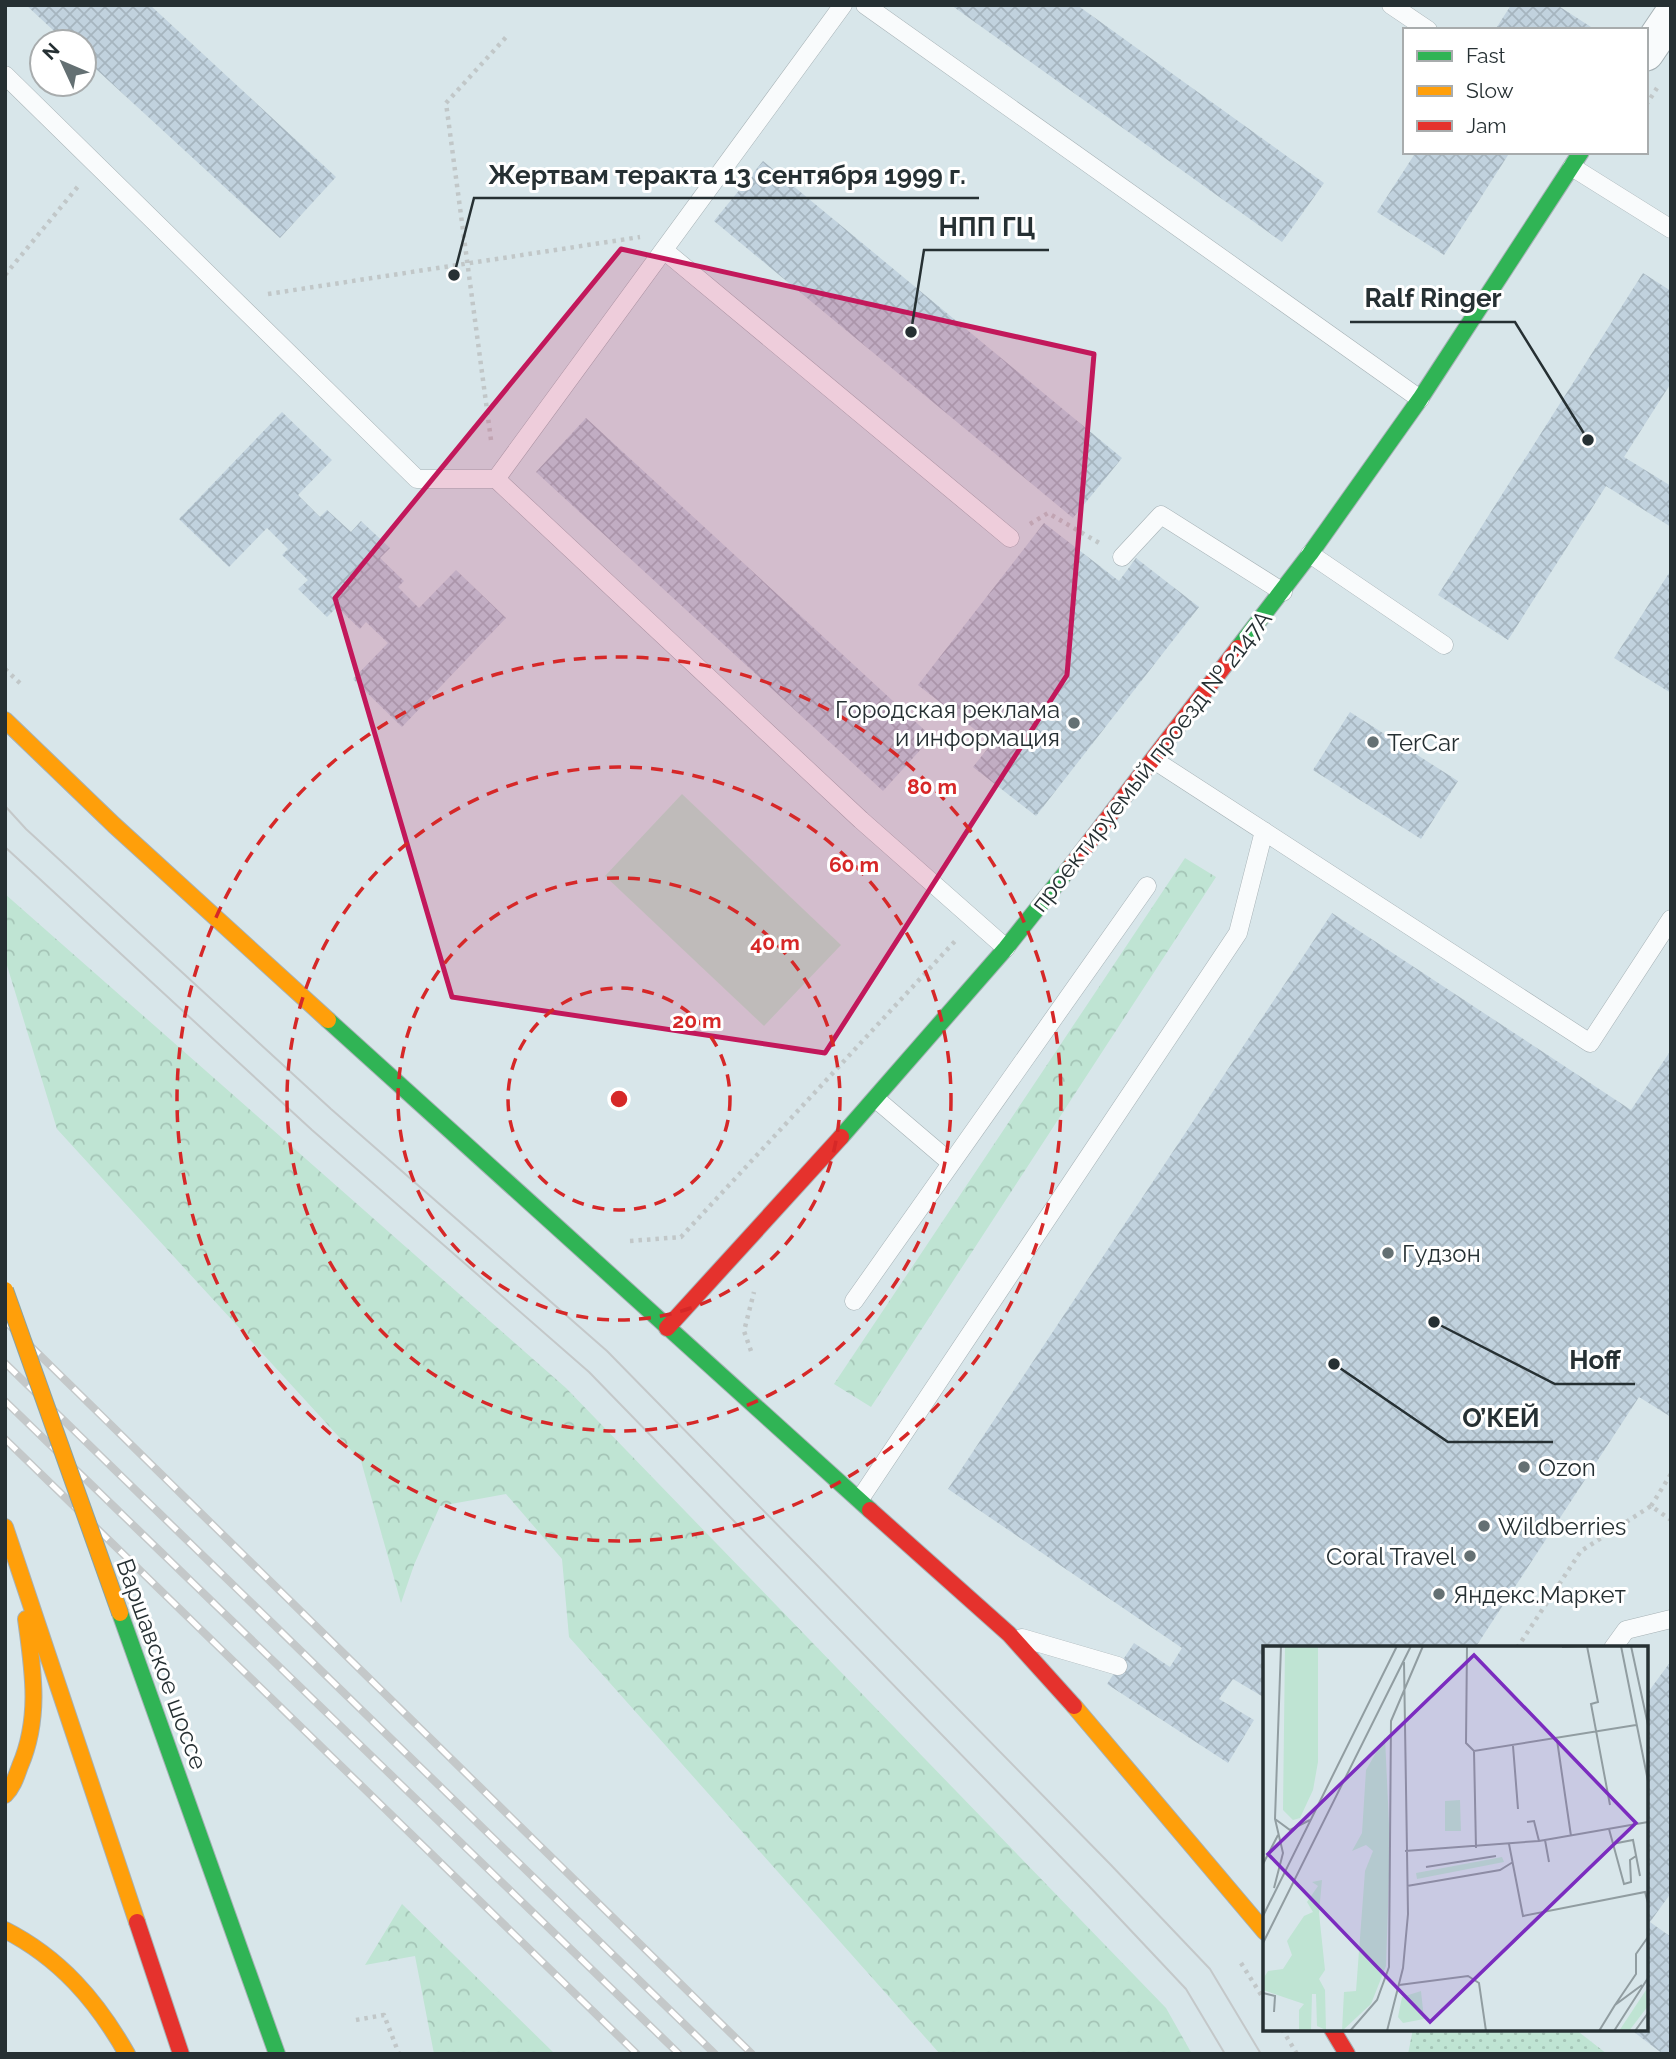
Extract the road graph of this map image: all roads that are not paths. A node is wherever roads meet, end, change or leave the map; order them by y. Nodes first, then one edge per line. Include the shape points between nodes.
1 (844, 5) edge
2 (865, 5) edge
3 (1391, 5) edge
4 (1425, 28) edge
5 (5, 75) edge
6 (1576, 159) edge
7 (1670, 227) edge
8 (665, 251) junction
9 (1420, 399) junction
10 (496, 479) junction
11 (1010, 538) road end
12 (1310, 554) junction
13 (1122, 557) road end
14 (1283, 592) junction
15 (1444, 645) dead end
16 (5, 720) edge
17 (1154, 760) junction
18 (1264, 831) junction
19 (1147, 886) dead end
20 (1671, 919) edge
21 (1006, 948) junction
22 (876, 1099) junction
23 (951, 1163) junction
24 (5, 1290) edge
25 (854, 1301) dead end
26 (667, 1328) junction
27 (860, 1499) junction
28 (5, 1527) edge
29 (22, 1582) junction
30 (1671, 1619) edge
31 (1009, 1634) junction
32 (1614, 1646) edge
33 (1118, 1666) dead end
34 (5, 1795) edge
35 (5, 1930) edge
36 (1263, 1930) edge
37 (1335, 2031) edge
38 (127, 2054) edge
39 (181, 2054) edge
40 (277, 2054) edge
41 (1347, 2054) edge

1 - 8 lane
2 - 9 lane
3 - 4 lane
5 - 10 lane via 417,479
6 - 7 lane
6 - 9 main road, проектируемый проезд № 2147А
8 - 10 lane
8 - 11 lane
9 - 12 main road, проектируемый проезд № 2147А
10 - 21 lane via 861,820
12 - 14 main road, проектируемый проезд № 2147А
12 - 15 lane
13 - 14 lane via 1161,515
14 - 17 main road, проектируемый проезд № 2147А
16 - 26 main road via 114,825
17 - 18 lane
17 - 21 main road, проектируемый проезд № 2147А
18 - 20 lane via 1590,1043
18 - 27 lane via 1238,933
19 - 23 lane
21 - 22 main road, проектируемый проезд № 2147А
22 - 23 lane
22 - 26 main road, проектируемый проезд № 2147А
23 - 25 lane
24 - 40 main road, Варшавское шоссе, bridge
26 - 27 main road
27 - 31 main road
28 - 29 main road
29 - 34 main road via 35,1689 29,1745
29 - 39 main road
30 - 32 lane via 1626,1630
31 - 33 lane
31 - 36 main road
35 - 38 main road via 39,1948 66,1970 116,2032
37 - 41 main road

